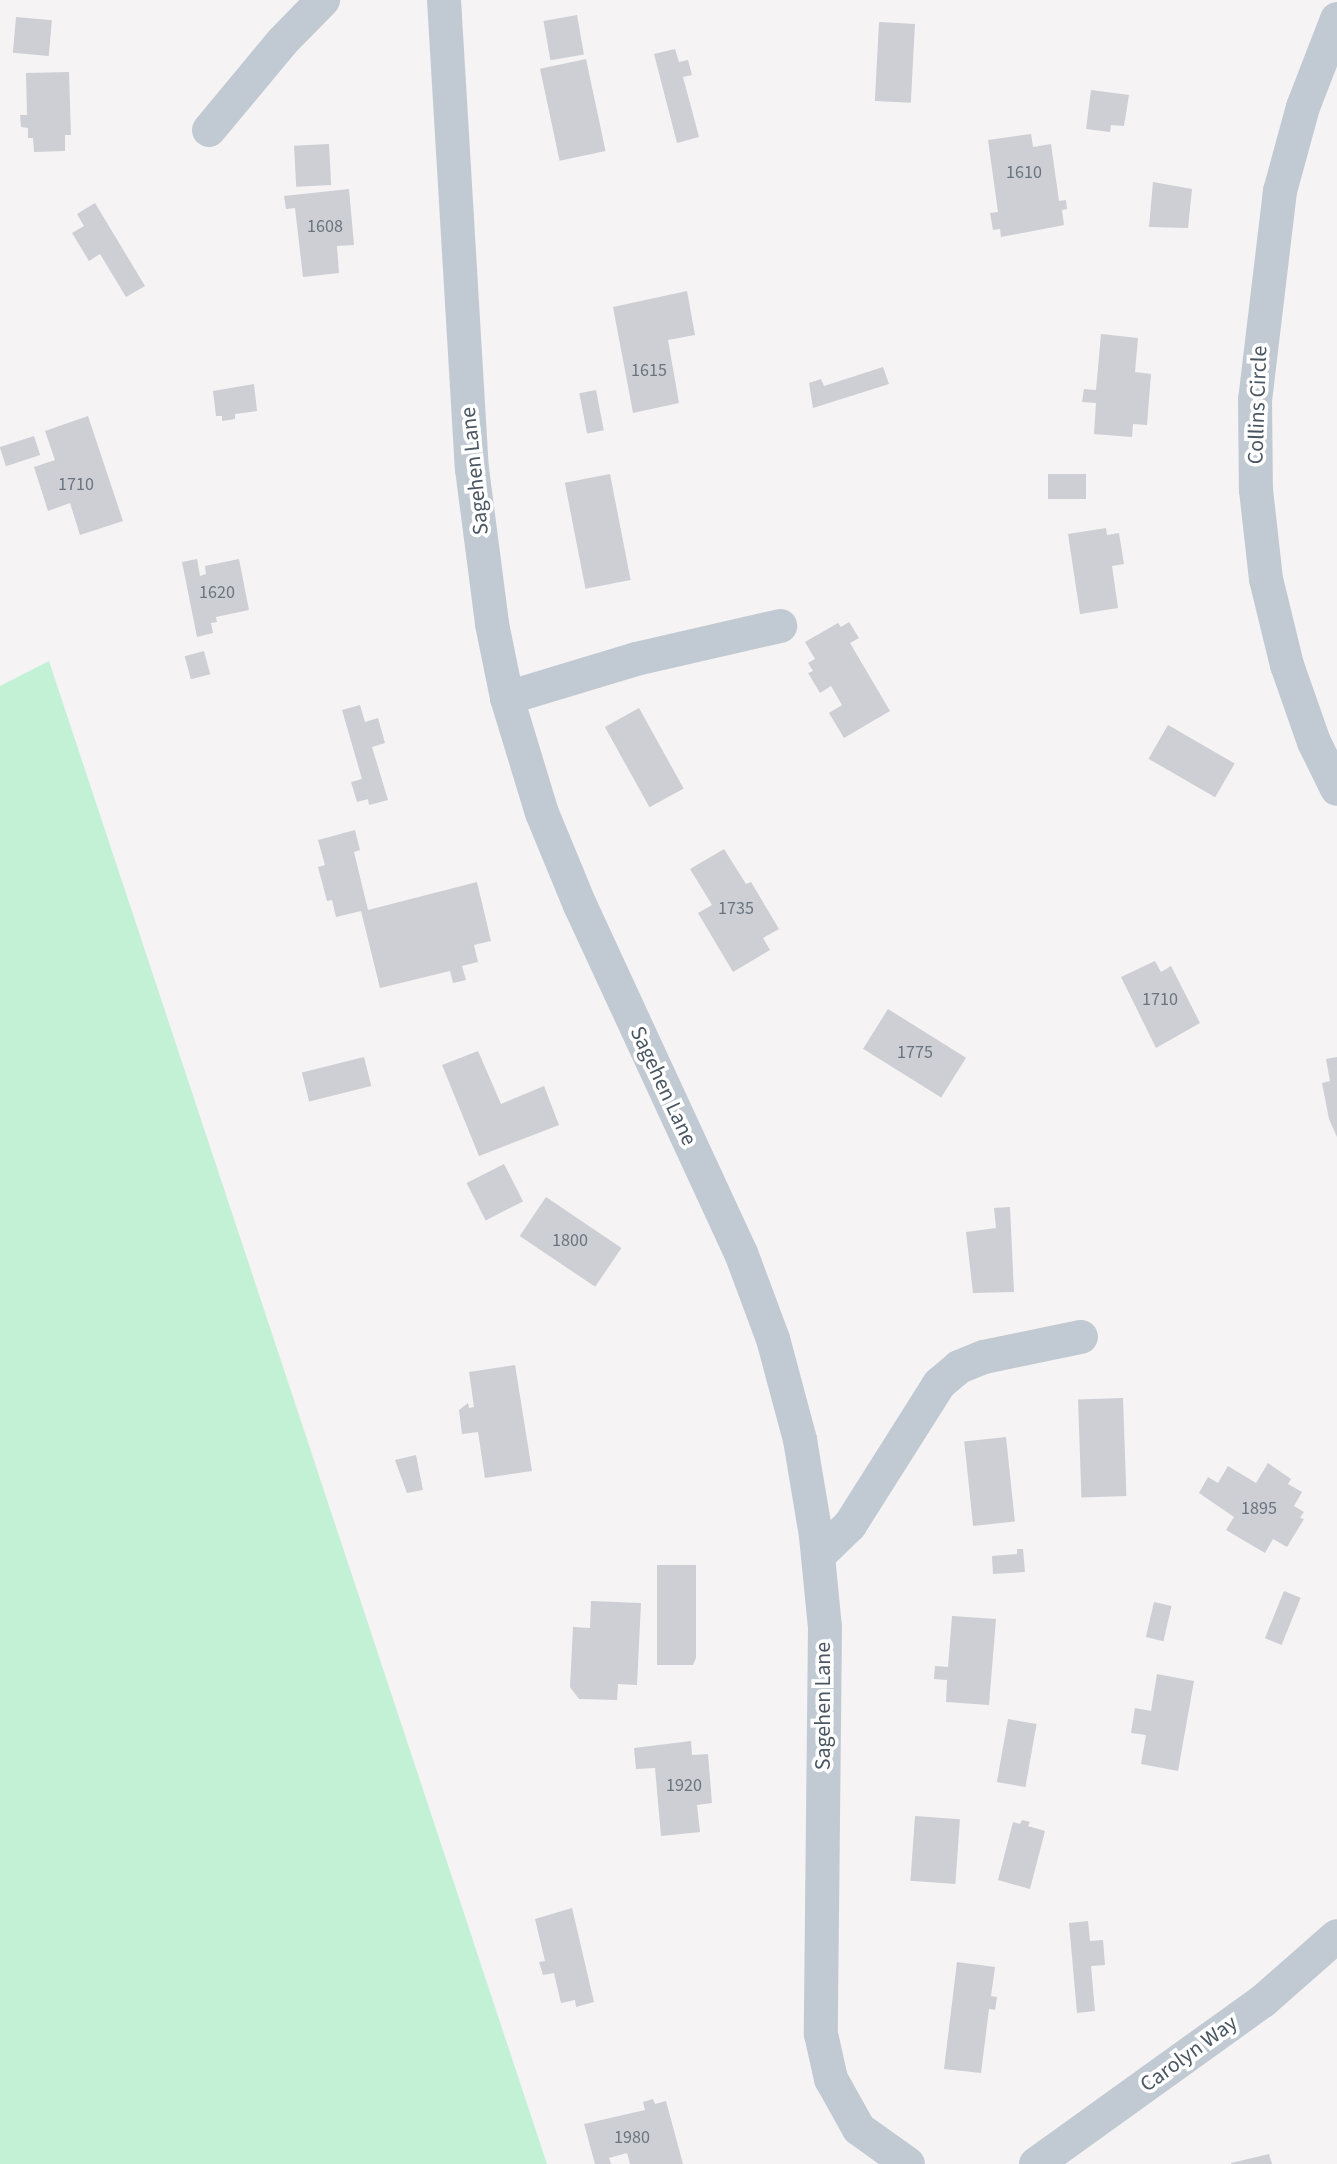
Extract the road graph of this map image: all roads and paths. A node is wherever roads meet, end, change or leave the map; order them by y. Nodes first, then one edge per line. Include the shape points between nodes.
1 (323, 0) edge
2 (444, 0) edge
3 (1337, 19) edge
4 (209, 130) dead end
5 (780, 626) dead end
6 (507, 698) junction
7 (1337, 789) edge
8 (1081, 1337) dead end
9 (818, 1556) junction
10 (1337, 1936) edge
11 (899, 2159) edge
12 (1036, 2164) edge

1 - 4 street
2 - 6 street, Sagehen Lane via 472,469
3 - 7 street, Collins Circle via 1303,107 1280,191 1255,400 1256,490 1266,579 1287,665
5 - 6 street via 636,659
6 - 9 street, Sagehen Lane via 542,813 580,905 735,1240 773,1339 800,1440
8 - 9 street via 959,1367 939,1384 850,1525
9 - 11 street, Sagehen Lane via 825,1627 821,2034 831,2079 859,2129
10 - 12 street, Carolyn Way via 1263,2001

